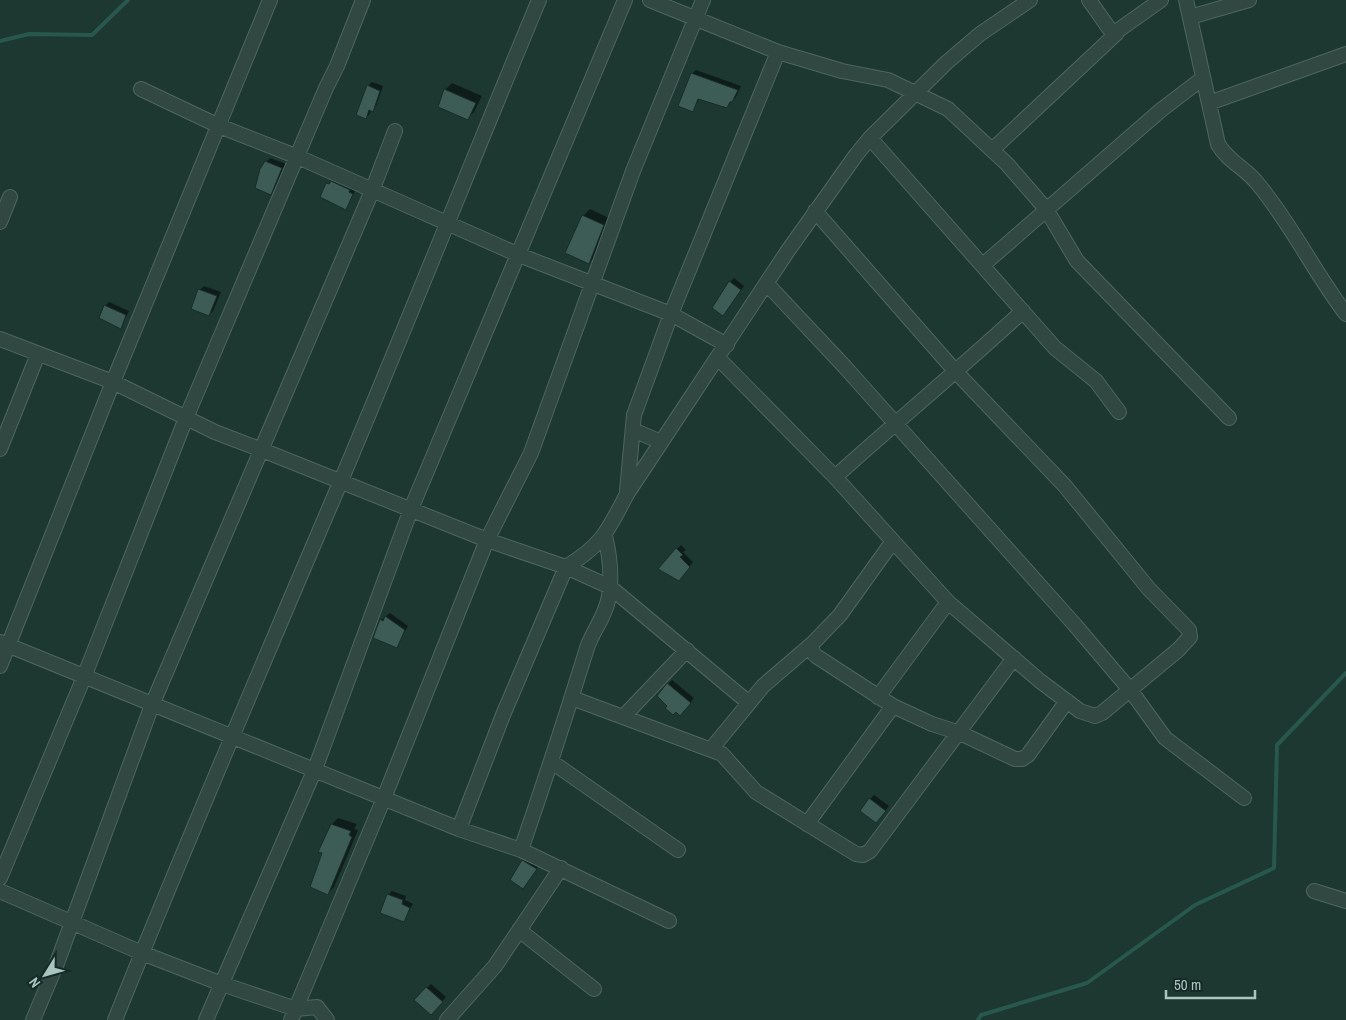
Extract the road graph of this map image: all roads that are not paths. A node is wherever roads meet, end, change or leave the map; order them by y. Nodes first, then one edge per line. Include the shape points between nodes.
1 (270, 0) edge
2 (363, 0) edge
3 (539, 0) edge
4 (624, 0) edge
5 (650, 0) edge
6 (703, 0) edge
7 (1030, 0) edge
8 (1089, 0) edge
9 (1161, 0) edge
10 (1186, 0) edge
11 (1249, 0) edge
12 (1190, 17) junction
13 (697, 20) junction
14 (1116, 33) junction
15 (778, 52) junction
16 (1346, 54) edge
17 (1203, 78) junction
18 (141, 89) dead end
19 (916, 93) junction
20 (1209, 103) junction
21 (219, 126) junction
22 (395, 131) dead end
23 (870, 138) junction
24 (992, 150) junction
25 (298, 157) junction
26 (372, 191) junction
27 (10, 197) dead end
28 (1046, 209) junction
29 (815, 211) junction
30 (0, 222) edge
31 (446, 224) junction
32 (519, 255) junction
33 (983, 265) junction
34 (593, 283) junction
35 (767, 284) junction
36 (1023, 311) junction
37 (671, 314) junction
38 (1346, 314) edge
39 (0, 339) edge
40 (727, 345) junction
41 (38, 354) junction
42 (718, 358) junction
43 (956, 372) junction
44 (113, 382) junction
45 (1119, 412) dead end
46 (186, 418) junction
47 (1229, 418) dead end
48 (894, 423) junction
49 (633, 430) junction
50 (661, 442) junction
51 (0, 449) edge
52 (262, 450) junction
53 (835, 477) junction
54 (341, 481) junction
55 (627, 494) junction
56 (411, 509) junction
57 (605, 536) junction
58 (487, 540) junction
59 (893, 541) junction
60 (566, 567) junction
61 (610, 587) junction
62 (948, 602) junction
63 (813, 643) junction
64 (4, 644) edge
65 (687, 650) junction
66 (1014, 658) junction
67 (0, 666) edge
68 (84, 677) junction
69 (1131, 691) junction
70 (878, 697) junction
71 (572, 698) junction
72 (1067, 701) junction
73 (749, 703) junction
74 (152, 705) junction
75 (893, 706) junction
76 (624, 716) junction
77 (960, 733) junction
78 (231, 734) junction
79 (712, 748) junction
80 (552, 762) junction
81 (315, 769) junction
82 (384, 798) junction
83 (1244, 798) dead end
84 (807, 824) junction
85 (459, 829) junction
86 (521, 850) junction
87 (678, 850) dead end
88 (561, 868) junction
89 (0, 878) edge
90 (0, 890) edge
91 (1314, 891) dead end
92 (1346, 902) edge
93 (70, 921) junction
94 (669, 921) dead end
95 (519, 930) junction
96 (142, 953) junction
97 (222, 984) junction
98 (594, 989) dead end
99 (294, 1015) edge
100 (33, 1020) edge
101 (115, 1020) edge
102 (206, 1020) edge
103 (327, 1020) edge
104 (447, 1020) edge

1 - 21 street
2 - 25 street
3 - 31 street
4 - 32 street
5 - 13 street
6 - 13 street
7 - 19 street via 980,34
8 - 14 street via 1110,33
9 - 14 street
10 - 12 street
11 - 12 street
12 - 17 street
13 - 15 street
13 - 34 street via 633,171
14 - 24 street
15 - 19 street via 842,71 888,80
15 - 37 street
16 - 20 street
17 - 20 street
17 - 28 street via 1160,110
18 - 21 street
19 - 23 street
19 - 24 street via 948,109
20 - 38 street via 1218,144 1225,156 1244,168 1258,183 1292,228 1326,288
21 - 25 street
21 - 44 street
22 - 26 street
23 - 29 street
23 - 33 street
24 - 28 street
25 - 26 street
25 - 46 street
26 - 31 street
26 - 52 street
27 - 30 street
28 - 33 street
28 - 47 street via 1077,261
29 - 35 street
29 - 43 street
31 - 32 street
31 - 54 street
32 - 34 street
32 - 56 street
33 - 36 street
34 - 37 street
34 - 58 street via 531,453
35 - 40 street
35 - 48 street
36 - 43 street
36 - 45 street via 1055,348 1096,381
37 - 40 street
37 - 49 street via 634,415
39 - 41 street
40 - 42 street
41 - 44 street
41 - 51 street
42 - 50 street
42 - 53 street
43 - 48 street
43 - 69 street via 1065,486 1149,589 1190,633 1178,650
44 - 46 street
44 - 64 street
46 - 52 street
46 - 68 street
48 - 53 street
48 - 69 street
49 - 50 street
49 - 55 street
50 - 55 street
52 - 54 street
52 - 74 street
53 - 59 street
54 - 56 street
54 - 78 street
55 - 57 street
56 - 58 street
56 - 81 street
57 - 60 street via 584,556
57 - 61 street via 610,557
58 - 60 street
58 - 82 street
59 - 62 street
59 - 63 street via 840,615
60 - 61 street
60 - 85 street
61 - 65 street
61 - 71 street via 604,614 590,640
62 - 66 street
62 - 70 street
63 - 70 street via 812,650 816,656
63 - 73 street via 763,686
64 - 67 street
64 - 68 street
65 - 73 street
65 - 76 street
66 - 72 street
66 - 77 street
68 - 74 street
68 - 89 street
69 - 72 street via 1095,716 1080,711
69 - 83 street via 1165,738
70 - 75 street
71 - 76 street
71 - 80 street
72 - 77 street via 1022,759 1015,759
73 - 79 street
74 - 78 street
74 - 93 street
75 - 77 street
75 - 84 street
76 - 79 street
77 - 84 street via 870,851 856,854
78 - 81 street
78 - 96 street via 209,796
79 - 84 street via 722,754 756,792
80 - 86 street
80 - 87 street
81 - 82 street
81 - 97 street
82 - 85 street
82 - 99 street
85 - 86 street
86 - 88 street
88 - 94 street
88 - 95 street
90 - 93 street
91 - 92 street
93 - 96 street
93 - 100 street via 57,963
95 - 98 street
95 - 104 street via 496,966
96 - 97 street
96 - 101 street
97 - 99 street
97 - 102 street
99 - 103 street via 316,1007

